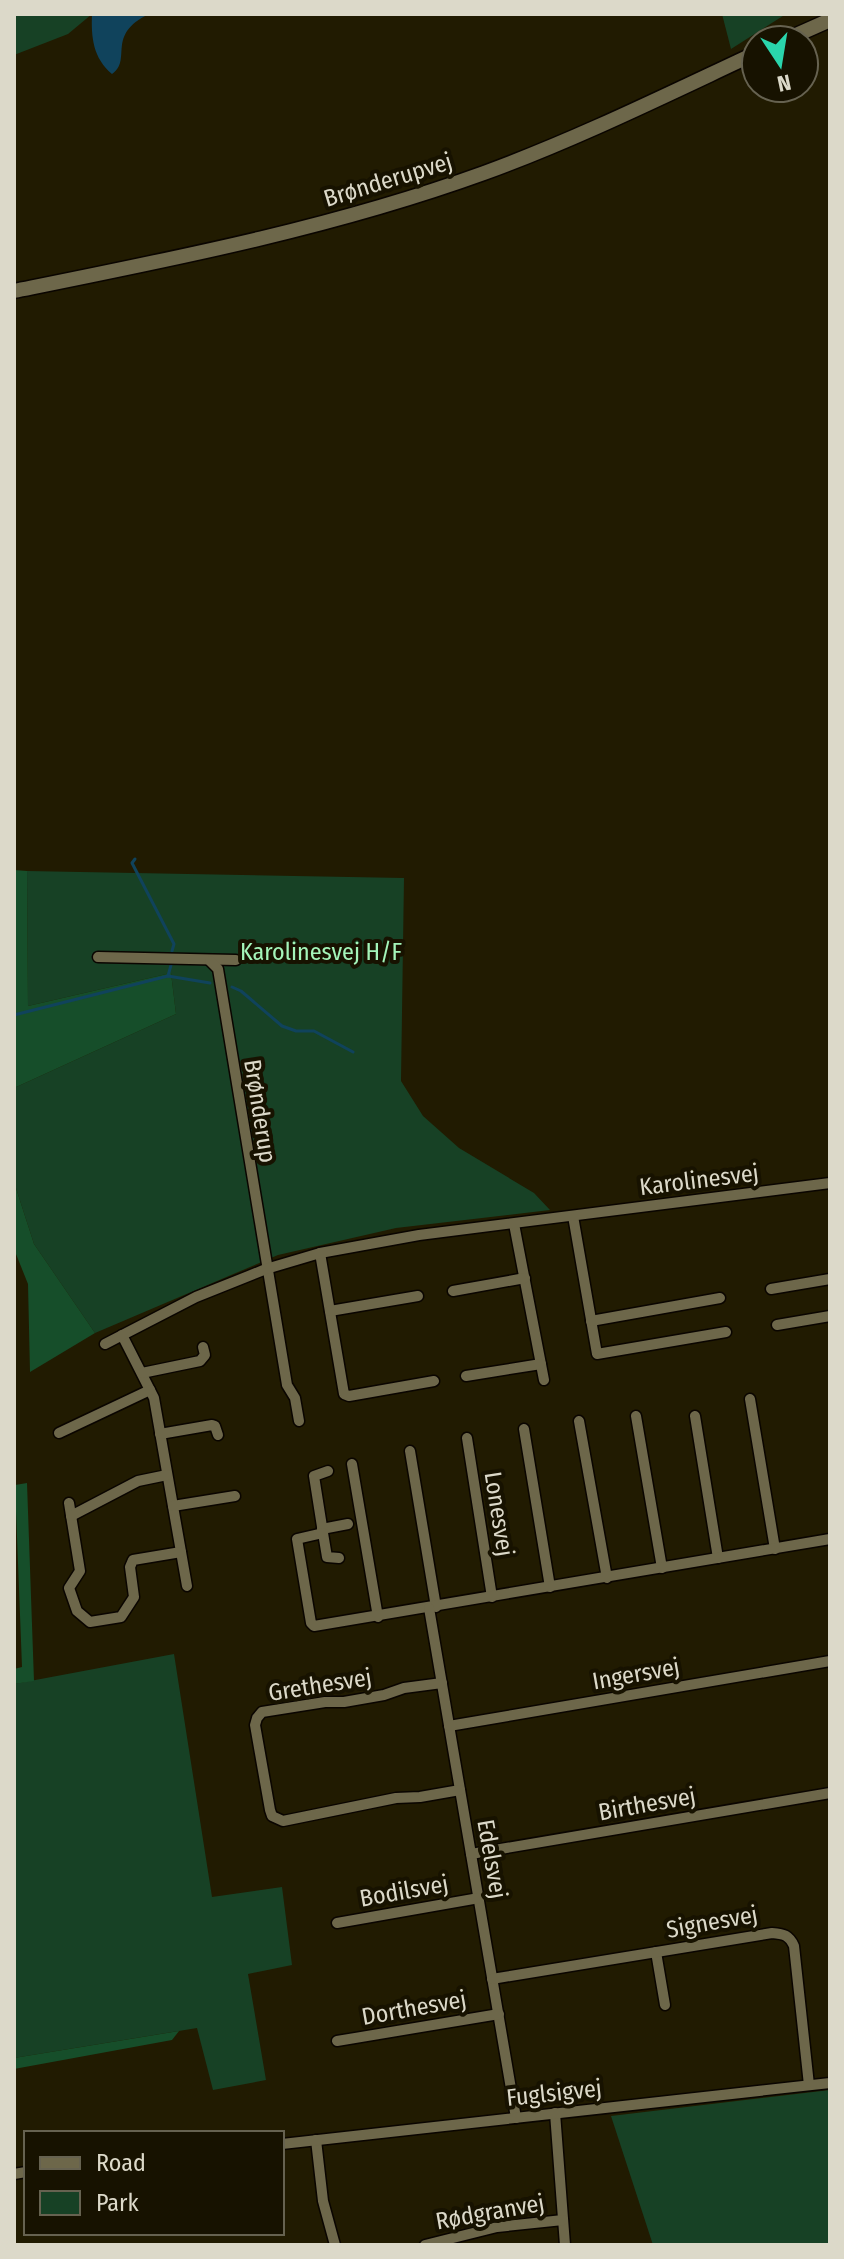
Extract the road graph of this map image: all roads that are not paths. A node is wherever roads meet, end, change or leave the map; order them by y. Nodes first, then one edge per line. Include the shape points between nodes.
1 (740, 61) edge
2 (14, 291) edge
3 (98, 957) dead end
4 (236, 960) dead end
5 (210, 961) junction
6 (830, 1183) edge
7 (573, 1216) junction
8 (514, 1224) junction
9 (320, 1253) junction
10 (266, 1269) junction
11 (525, 1278) junction
12 (830, 1279) edge
13 (771, 1289) dead end
14 (453, 1291) dead end
15 (418, 1296) dead end
16 (720, 1298) dead end
17 (330, 1311) junction
18 (830, 1316) edge
19 (591, 1321) junction
20 (777, 1325) dead end
21 (726, 1332) dead end
22 (122, 1335) junction
23 (105, 1344) dead end
24 (203, 1347) dead end
25 (541, 1364) junction
26 (142, 1373) junction
27 (466, 1376) dead end
28 (544, 1380) dead end
29 (434, 1381) dead end
30 (150, 1390) junction
31 (750, 1399) dead end
32 (636, 1416) dead end
33 (695, 1416) dead end
34 (299, 1421) dead end
35 (579, 1421) dead end
36 (524, 1429) dead end
37 (59, 1433) dead end
38 (160, 1434) junction
39 (218, 1435) dead end
40 (467, 1438) dead end
41 (410, 1451) dead end
42 (352, 1464) dead end
43 (328, 1471) dead end
44 (167, 1475) junction
45 (235, 1496) dead end
46 (69, 1503) dead end
47 (173, 1506) junction
48 (71, 1516) junction
49 (348, 1524) dead end
50 (322, 1531) junction
51 (830, 1539) edge
52 (775, 1549) junction
53 (181, 1552) junction
54 (339, 1558) dead end
55 (718, 1558) junction
56 (662, 1568) junction
57 (607, 1578) junction
58 (187, 1586) dead end
59 (550, 1587) junction
60 (492, 1597) junction
61 (432, 1607) junction
62 (378, 1617) junction
63 (830, 1661) edge
64 (442, 1683) junction
65 (449, 1726) junction
66 (460, 1790) junction
67 (830, 1793) edge
68 (471, 1854) junction
69 (479, 1898) junction
70 (337, 1923) dead end
71 (656, 1952) junction
72 (492, 1979) junction
73 (665, 2005) dead end
74 (499, 2014) junction
75 (337, 2041) dead end
76 (830, 2083) edge
77 (809, 2085) junction
78 (555, 2113) junction
79 (516, 2118) junction
80 (316, 2140) junction
81 (284, 2144) edge
82 (563, 2220) junction
83 (335, 2245) edge
84 (425, 2245) edge
85 (565, 2245) edge

1 - 2 street, Brønderupvej via 558,144 404,199 308,227
3 - 5 street
4 - 5 street
5 - 10 street, Brønderup via 218,969
6 - 7 street, Karolinesvej
7 - 8 street, Karolinesvej
7 - 19 street
8 - 9 street, Karolinesvej
8 - 11 street
9 - 10 street, Karolinesvej
9 - 17 street
10 - 22 street, Karolinesvej
10 - 34 street via 287,1385
11 - 14 street
11 - 25 street
12 - 13 street
15 - 17 street
16 - 19 street
17 - 29 street via 345,1395
18 - 20 street
19 - 21 street via 599,1355
22 - 23 street, Karolinesvej
22 - 26 street
24 - 26 street via 202,1359
25 - 27 street
25 - 28 street
26 - 30 street
30 - 37 street
30 - 38 street
31 - 52 street
32 - 56 street
33 - 55 street
35 - 57 street
36 - 59 street, Lonesvej
38 - 39 street via 212,1425
38 - 44 street
40 - 60 street, Lonesvej
41 - 61 street
42 - 62 street
43 - 50 street via 314,1476
44 - 47 street
44 - 48 street via 136,1482
45 - 47 street
46 - 48 street
47 - 53 street
48 - 53 street via 80,1571 69,1588 79,1614 92,1623 119,1619 133,1599 133,1560
49 - 50 street
50 - 54 street via 327,1557
50 - 62 street via 297,1541 312,1625
51 - 52 street
52 - 55 street
53 - 58 street
55 - 56 street
56 - 57 street
57 - 59 street
59 - 60 street
60 - 61 street
61 - 62 street
61 - 64 street, Edelsvej
63 - 65 street, Ingersvej
64 - 65 street, Edelsvej
64 - 66 street, Grethesvej via 262,1712 255,1725 270,1810 278,1820
65 - 66 street, Edelsvej
66 - 68 street, Edelsvej
67 - 68 street, Birthesvej
68 - 69 street, Edelsvej
69 - 70 street, Bodilsvej
69 - 72 street, Edelsvej
71 - 72 street, Signesvej
71 - 73 street
71 - 77 street, Signesvej via 772,1933 790,1938
72 - 74 street, Edelsvej
74 - 75 street, Dorthesvej
74 - 79 street, Edelsvej
76 - 77 street, Fuglsigvej
77 - 78 street, Fuglsigvej
78 - 79 street, Fuglsigvej
78 - 82 street
79 - 80 street, Fuglsigvej
80 - 81 street, Fuglsigvej
80 - 83 street
82 - 84 street, Rødgranvej via 485,2229
82 - 85 street

